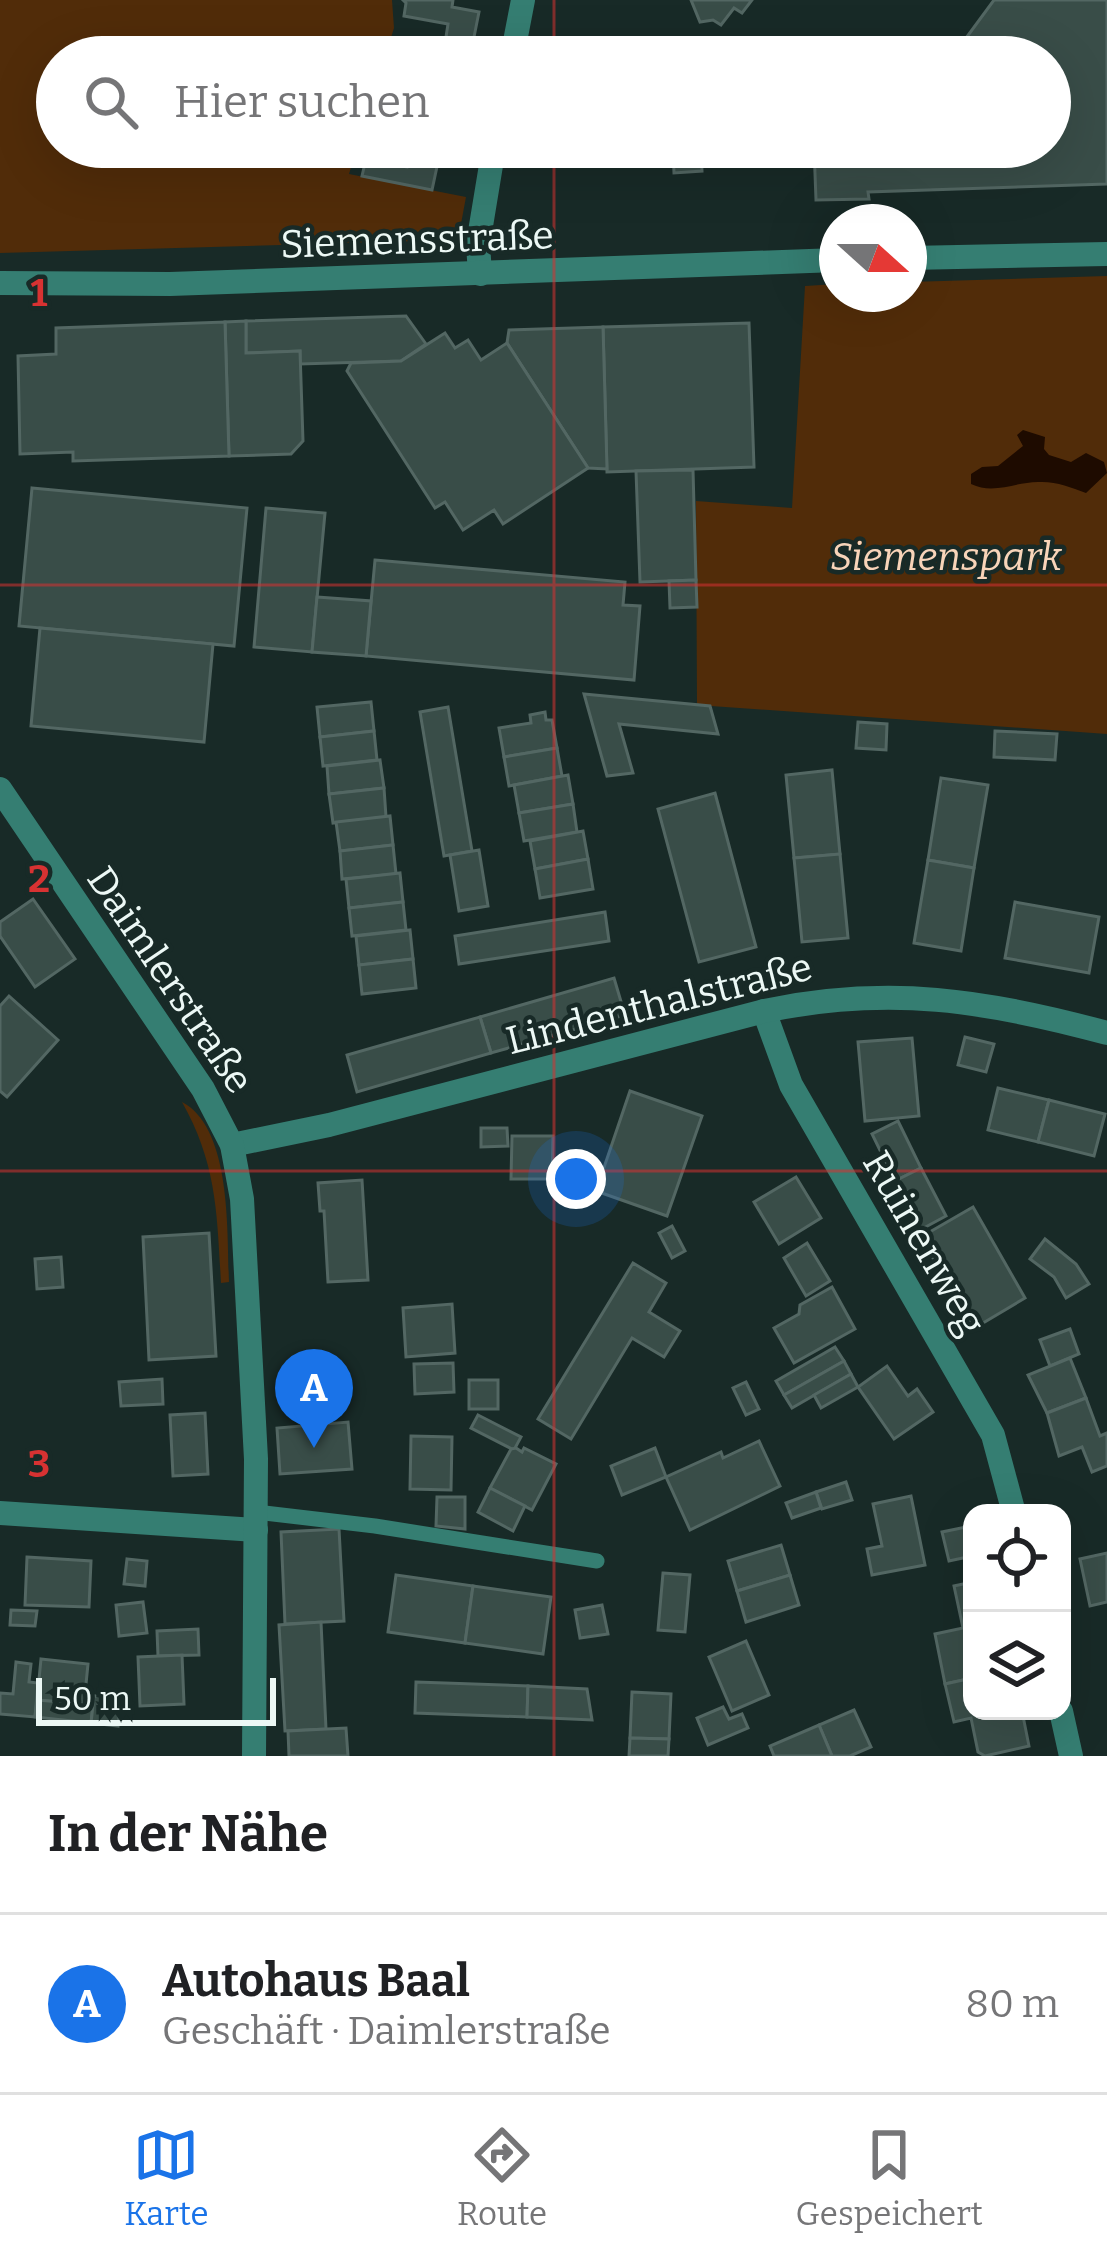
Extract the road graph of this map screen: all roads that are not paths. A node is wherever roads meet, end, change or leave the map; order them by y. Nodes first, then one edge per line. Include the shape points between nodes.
1 (523, 0) edge
2 (516, 36) edge
3 (491, 168) edge
4 (1107, 254) edge
5 (927, 258) edge
6 (819, 261) edge
7 (479, 274) junction
8 (0, 283) edge
9 (0, 789) edge
10 (764, 1011) junction
11 (1107, 1033) edge
12 (232, 1145) junction
13 (1012, 1504) edge
14 (0, 1513) edge
15 (256, 1521) junction
16 (597, 1561) dead end
17 (1063, 1720) edge
18 (254, 1756) edge
19 (1071, 1756) edge

1 - 2 street
3 - 7 street
4 - 5 street
6 - 7 street, Siemensstraße
7 - 8 street, Siemensstraße
9 - 12 street, Daimlerstraße via 203,1089
10 - 11 street, Lindenthalstraße via 863,995 917,996
10 - 12 street, Lindenthalstraße
10 - 13 street, Ruinenweg via 791,1085 993,1435
12 - 15 street, Daimlerstraße via 242,1199
14 - 15 street
15 - 16 lane via 333,1520
15 - 18 street, Daimlerstraße
17 - 19 street

